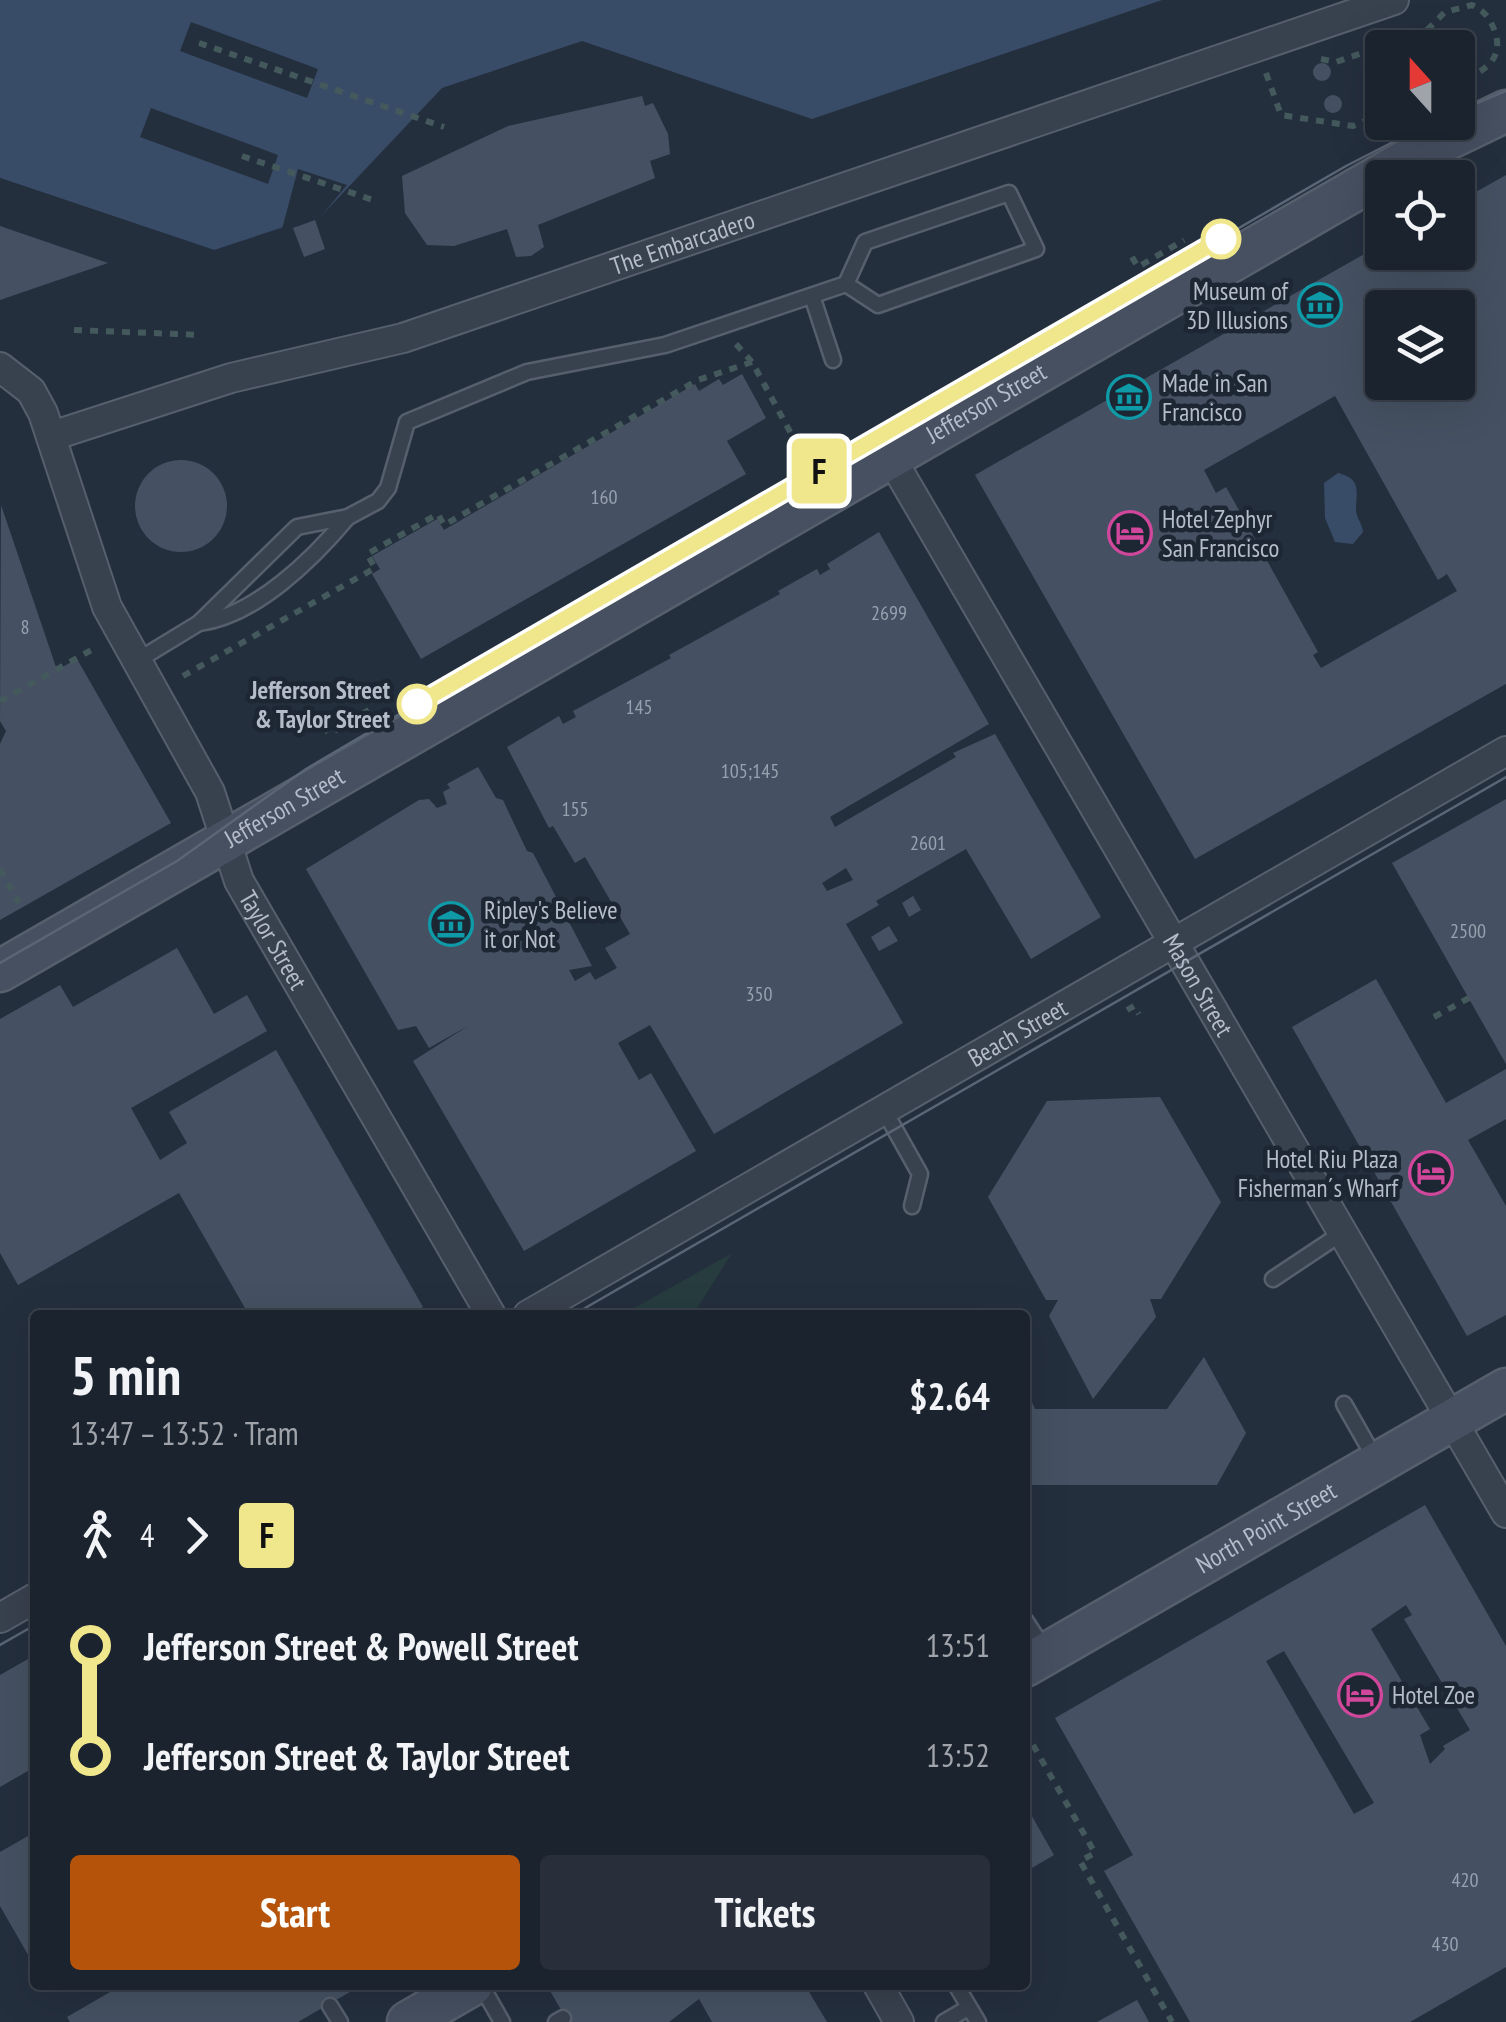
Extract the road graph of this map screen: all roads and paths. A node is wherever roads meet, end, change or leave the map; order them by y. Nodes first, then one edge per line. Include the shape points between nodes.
1 (1394, 0) edge
2 (1428, 30) edge
3 (199, 43) dead end
4 (1365, 52) edge
5 (1308, 57) dead end
6 (1272, 69) dead end
7 (1475, 75) edge
8 (1506, 111) edge
9 (1365, 121) edge
10 (444, 127) dead end
11 (242, 156) dead end
12 (376, 201) dead end
13 (1184, 240) dead end
14 (1132, 257) dead end
15 (846, 284) junction
16 (812, 296) junction
17 (719, 327) junction
18 (74, 330) dead end
19 (202, 334) dead end
20 (833, 360) dead end
21 (752, 362) junction
22 (0, 367) edge
23 (52, 436) junction
24 (800, 450) dead end
25 (892, 458) junction
26 (348, 517) junction
27 (198, 623) junction
28 (119, 635) junction
29 (136, 662) junction
30 (183, 676) dead end
31 (0, 702) edge
32 (374, 707) dead end
33 (324, 726) dead end
34 (1506, 752) edge
35 (227, 841) junction
36 (0, 869) edge
37 (19, 903) dead end
38 (1175, 944) junction
39 (0, 971) edge
40 (1469, 998) dead end
41 (1139, 1014) dead end
42 (1117, 1016) dead end
43 (1434, 1017) dead end
44 (884, 1110) junction
45 (912, 1206) dead end
46 (1342, 1233) junction
47 (1273, 1279) dead end
48 (488, 1310) edge
49 (537, 1310) edge
50 (1506, 1389) edge
51 (1344, 1404) dead end
52 (1451, 1421) junction
53 (1377, 1463) junction
54 (1506, 1513) edge
55 (30, 1601) edge
56 (0, 1618) edge
57 (1036, 1660) edge
58 (1030, 1740) edge
59 (461, 1990) edge
60 (469, 1990) edge
61 (881, 1990) edge
62 (959, 1990) edge
63 (330, 2006) dead end
64 (968, 2008) junction
65 (340, 2022) edge
66 (408, 2022) edge
67 (502, 2022) edge
68 (899, 2022) edge
69 (944, 2022) edge
70 (978, 2022) edge
71 (1172, 2022) edge

1 - 23 street, The Embarcadero via 402,338 232,378
2 - 7 path via 1445,12 1472,6 1490,19 1499,41 1496,58
3 - 10 path
4 - 5 path via 1336,62
6 - 9 path via 1264,66 1281,115 1353,126
8 - 25 street, Jefferson Street via 1421,152
11 - 12 path
13 - 14 path via 1138,267
15 - 15 lane via 878,305 1036,249 1009,193 866,242
15 - 16 lane
16 - 17 lane
16 - 20 lane
17 - 21 path
17 - 26 lane via 666,346 527,372 407,422 388,488
18 - 19 path
21 - 24 path
21 - 30 path via 698,380 444,525 438,514 367,554 374,568
22 - 23 street via 31,392
23 - 28 street, Taylor Street
25 - 35 street, Jefferson Street
25 - 38 street, Mason Street
26 - 27 lane via 238,612
26 - 27 lane via 296,528
27 - 29 lane
28 - 29 street, Taylor Street
28 - 31 path
29 - 35 street, Taylor Street via 210,792
32 - 33 path via 328,734
34 - 38 street, Beach Street
35 - 39 street, Jefferson Street
35 - 48 street, Taylor Street via 239,881
36 - 37 path
38 - 44 street, Beach Street
38 - 46 street, Mason Street
40 - 43 path
41 - 42 path via 1134,1006
44 - 45 lane via 920,1174
44 - 49 street, Beach Street
46 - 47 lane
46 - 52 street, Mason Street
50 - 52 street, North Point Street
51 - 53 lane
52 - 53 street, North Point Street
52 - 54 street, Mason Street
53 - 57 street, North Point Street
55 - 56 street
58 - 71 path via 1095,1853 1080,1860
59 - 66 street
60 - 67 lane
61 - 68 street
62 - 64 lane
63 - 65 lane
64 - 69 lane
64 - 70 lane

